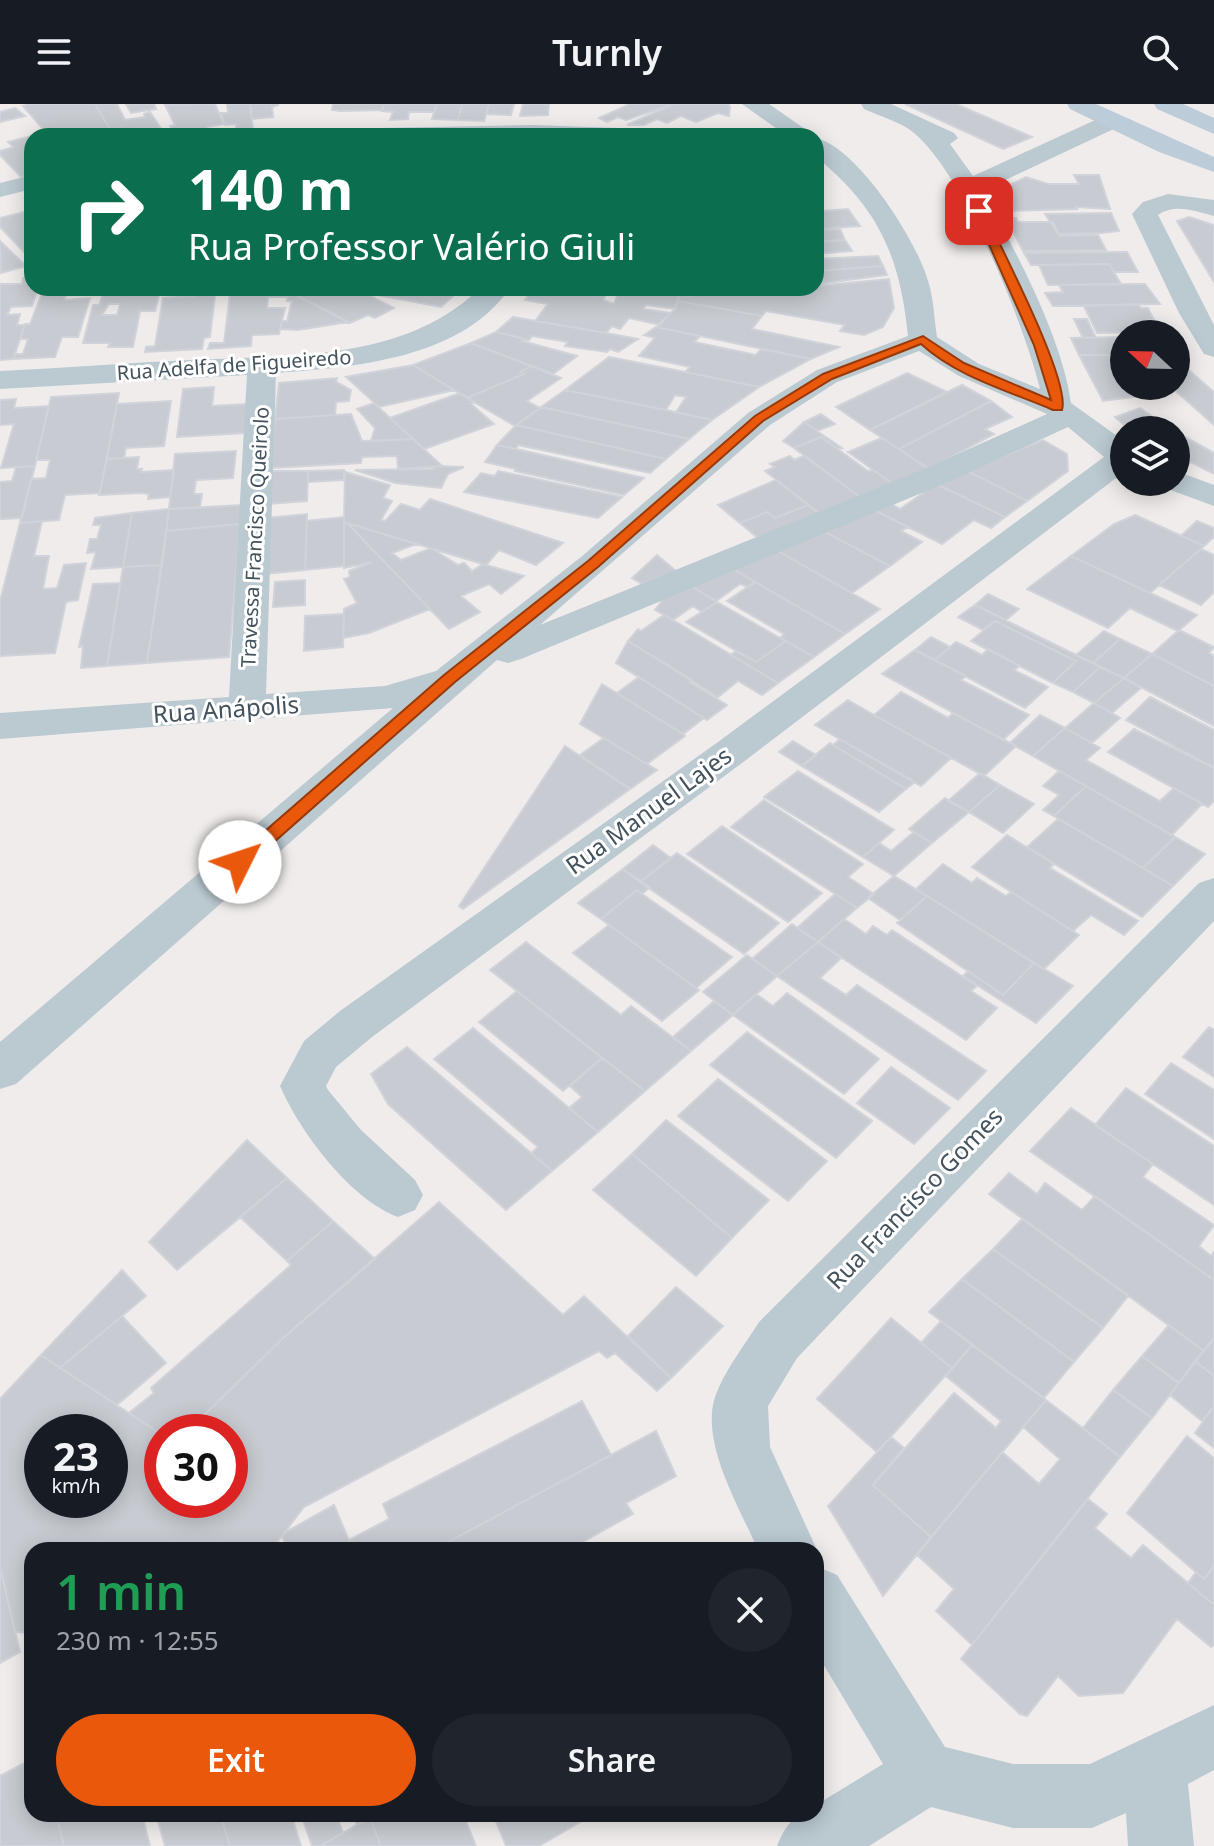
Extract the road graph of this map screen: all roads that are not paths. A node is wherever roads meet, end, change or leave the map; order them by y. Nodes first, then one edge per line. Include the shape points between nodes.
1 (753, 104) edge
2 (872, 104) edge
3 (1078, 104) edge
4 (1151, 104) edge
5 (1165, 104) edge
6 (1112, 121) junction
7 (921, 127) junction
8 (1214, 127) edge
9 (790, 128) edge
10 (824, 153) edge
11 (1012, 167) junction
12 (1210, 169) edge
13 (24, 184) edge
14 (968, 188) junction
15 (0, 190) edge
16 (1214, 208) edge
17 (489, 296) edge
18 (923, 340) junction
19 (1214, 348) edge
20 (262, 365) junction
21 (0, 380) edge
22 (1064, 411) junction
23 (1110, 446) edge
24 (1110, 468) edge
25 (1190, 487) edge
26 (1214, 496) edge
27 (450, 679) junction
28 (247, 708) junction
29 (0, 726) edge
30 (1214, 894) edge
31 (0, 1070) edge
32 (398, 1195) dead end
33 (784, 1542) edge
34 (824, 1609) edge
35 (1214, 1736) edge
36 (1155, 1767) junction
37 (925, 1774) junction
38 (810, 1846) edge
39 (1161, 1846) edge

1 - 9 street
2 - 7 street
3 - 6 street
4 - 6 street
5 - 8 street
6 - 11 street
6 - 12 street
7 - 11 street
7 - 14 street
10 - 18 street via 889,221 914,279
11 - 14 street
13 - 15 street
14 - 22 street via 1040,345
16 - 19 street via 1161,202 1145,214
17 - 20 street, Rua Adelfa de Figueiredo via 452,327 390,348 354,358
18 - 22 street via 959,366
18 - 27 street via 827,376 759,419 593,564
20 - 21 street, Rua Adelfa de Figueiredo
20 - 28 street, Travessa Francisco Queirolo
22 - 23 street
22 - 27 street via 942,473 561,628
24 - 32 street, Rua Manuel Lajes via 320,1054 303,1086 310,1104
25 - 26 street
27 - 28 street, Rua Anápolis via 385,698
27 - 31 street
28 - 29 street, Rua Anápolis
30 - 33 street, Rua Francisco Gomes via 778,1340 741,1401 742,1449
34 - 37 street
35 - 36 street
36 - 37 street via 1092,1796 1013,1796
36 - 39 street
37 - 38 street

